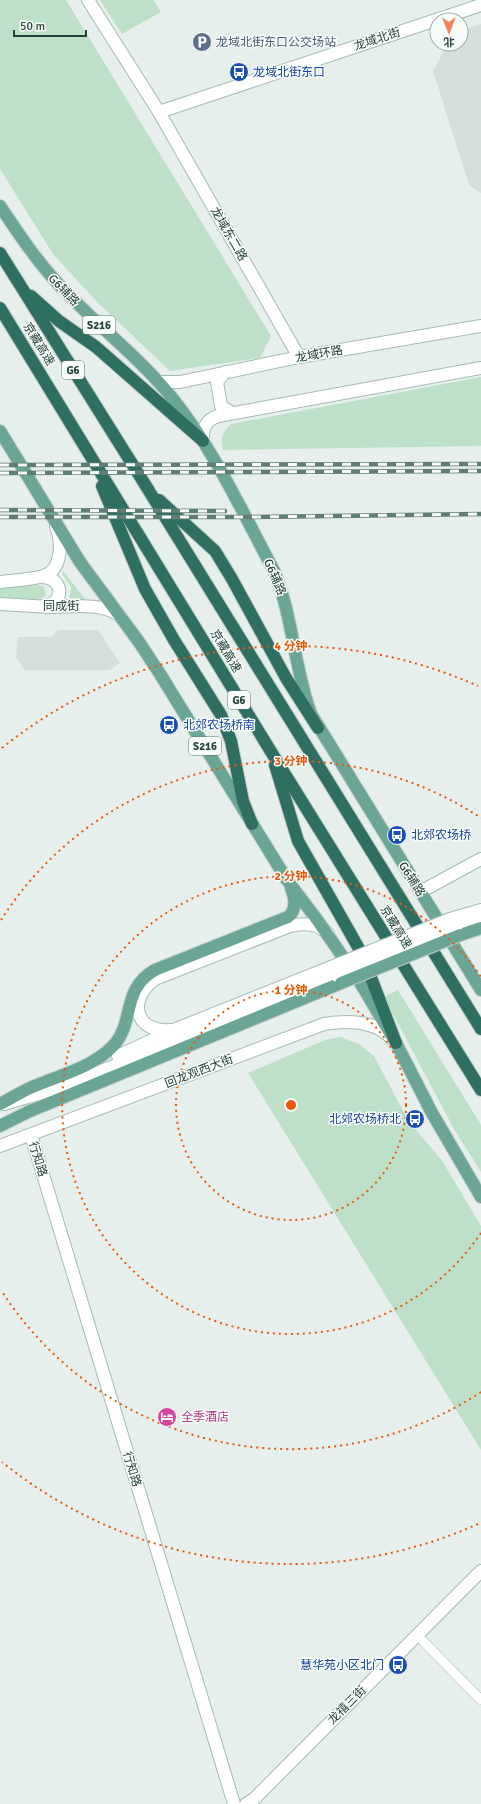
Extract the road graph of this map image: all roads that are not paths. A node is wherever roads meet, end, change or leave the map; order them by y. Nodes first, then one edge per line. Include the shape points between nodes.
1 (88, 0) edge
2 (481, 5) edge
3 (158, 112) junction
4 (0, 206) edge
5 (0, 253) edge
6 (20, 286) junction
7 (0, 308) edge
8 (481, 326) edge
9 (299, 357) junction
10 (481, 368) edge
11 (225, 372) junction
12 (158, 382) junction
13 (232, 413) junction
14 (0, 431) edge
15 (203, 441) junction
16 (86, 448) junction
17 (146, 486) junction
18 (56, 525) junction
19 (39, 577) junction
20 (0, 582) edge
21 (0, 604) edge
22 (39, 606) junction
23 (120, 615) junction
24 (318, 728) junction
25 (270, 750) junction
26 (252, 824) junction
27 (481, 859) edge
28 (287, 880) junction
29 (420, 892) junction
30 (481, 910) edge
31 (481, 920) edge
32 (456, 927) junction
33 (481, 928) edge
34 (329, 936) junction
35 (336, 975) junction
36 (481, 990) edge
37 (176, 1029) junction
38 (481, 1029) edge
39 (396, 1043) junction
40 (481, 1090) edge
41 (2, 1105) edge
42 (0, 1126) edge
43 (31, 1135) junction
44 (0, 1146) edge
45 (481, 1197) edge
46 (481, 1571) edge
47 (417, 1635) junction
48 (481, 1700) edge
49 (234, 1804) edge
50 (246, 1804) edge

1 - 3 main road, 龙域东二路
2 - 3 main road, 龙域北街
3 - 9 main road, 龙域东二路
4 - 12 main road, G6辅路 / S216 via 46,271
5 - 6 highway, 京藏高速 / G6
6 - 15 highway via 59,321 96,347
6 - 17 highway, 京藏高速 / G6
7 - 16 highway, 京藏高速 / G6
8 - 9 main road, 龙域环路
9 - 11 main road, 龙域环路
10 - 13 main road
11 - 12 main road, 龙域环路 via 176,382
11 - 13 main road via 217,382 219,398 221,406
12 - 15 main road, G6辅路 / S216 via 186,415
13 - 15 main road via 208,421 203,431
14 - 18 main road, S216
15 - 24 main road, G6辅路 / S216 via 280,584 300,679
16 - 25 highway, 京藏高速 / G6
16 - 26 highway via 145,588 221,715 231,742 243,801
17 - 24 highway via 215,551 286,678
17 - 38 highway, 京藏高速 / G6
18 - 19 main road via 60,535 58,558 50,572
18 - 23 main road, S216
19 - 20 main road
19 - 22 main road via 54,580 58,585 59,594 53,603
21 - 22 main road, 同成街
22 - 23 main road, 同成街 via 92,606
23 - 26 main road, S216 via 160,674
24 - 29 main road, G6辅路 / S216
25 - 39 highway via 298,841 362,954
25 - 40 highway, 京藏高速 / G6
26 - 28 main road, S216
27 - 29 main road
28 - 34 main road, S216
28 - 41 main road via 294,902 290,916 149,974 136,986 124,1026 116,1042 105,1053 88,1064 29,1088
29 - 36 main road, G6辅路 / S216
30 - 32 main road
31 - 32 main road
32 - 33 main road
32 - 35 main road, bridge
32 - 35 main road, bridge
34 - 37 main road via 316,926 290,926 155,979 140,999 141,1020 153,1029
34 - 39 main road, S216
35 - 37 main road
35 - 41 main road via 59,1088
35 - 42 main road
37 - 41 main road via 78,1075
39 - 43 main road, 回龙观西大街 via 384,1031 372,1025 345,1022 324,1024
39 - 45 main road, S216 via 432,1113
43 - 44 main road, 回龙观西大街
43 - 49 main road, 行知路
46 - 47 main road, 龙禧三街
47 - 48 street
47 - 50 main road, 龙禧三街 via 254,1799

